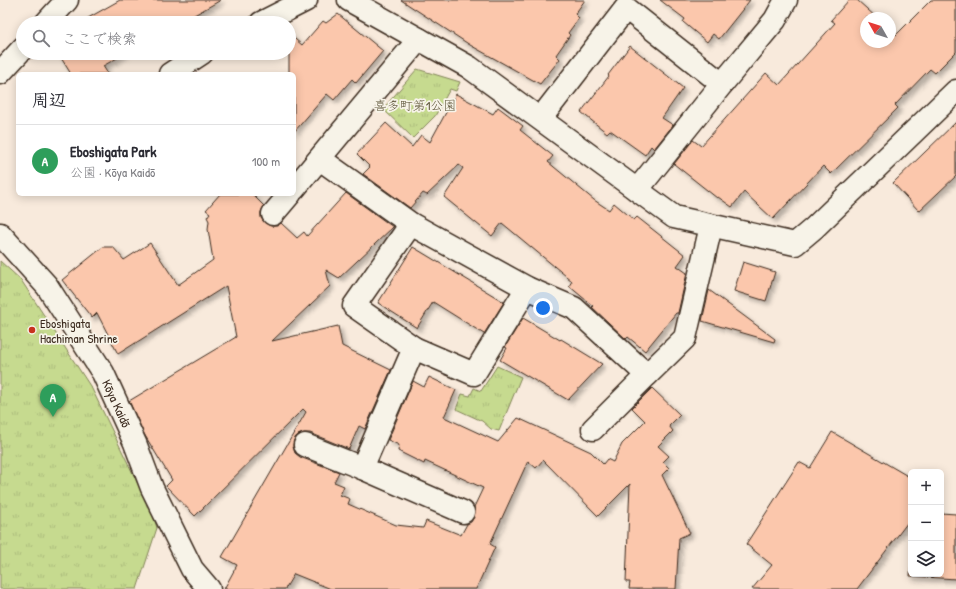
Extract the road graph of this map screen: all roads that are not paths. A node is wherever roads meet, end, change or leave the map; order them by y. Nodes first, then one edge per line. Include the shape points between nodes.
1 (67, 0) edge
2 (306, 0) edge
3 (350, 0) edge
4 (786, 0) edge
5 (52, 16) edge
6 (275, 16) edge
7 (419, 39) junction
8 (191, 60) edge
9 (173, 72) edge
10 (722, 84) junction
11 (956, 91) edge
12 (541, 118) junction
13 (320, 158) junction
14 (296, 187) edge
15 (637, 190) junction
16 (288, 196) edge
17 (273, 214) dead end
18 (411, 224) junction
19 (711, 226) junction
20 (0, 234) edge
21 (527, 288) junction
22 (414, 348) junction
23 (647, 375) junction
24 (593, 428) dead end
25 (305, 445) dead end
26 (362, 468) junction
27 (463, 512) dead end
28 (209, 589) edge

1 - 5 street
2 - 6 street
3 - 7 street
4 - 10 street via 775,20
7 - 12 street via 469,67
7 - 13 street
8 - 9 street
10 - 12 street via 626,8
10 - 15 street
11 - 19 street via 795,244
12 - 15 street
13 - 14 street
13 - 18 street
15 - 19 street via 674,217
16 - 17 street
18 - 21 street
18 - 22 street via 354,306
19 - 23 street via 686,338
20 - 28 street, Kōya Kaidō via 47,286 103,373 152,488 192,569
21 - 22 street via 474,374
21 - 23 street via 574,308
22 - 26 street
23 - 24 street
25 - 26 street
26 - 27 street

